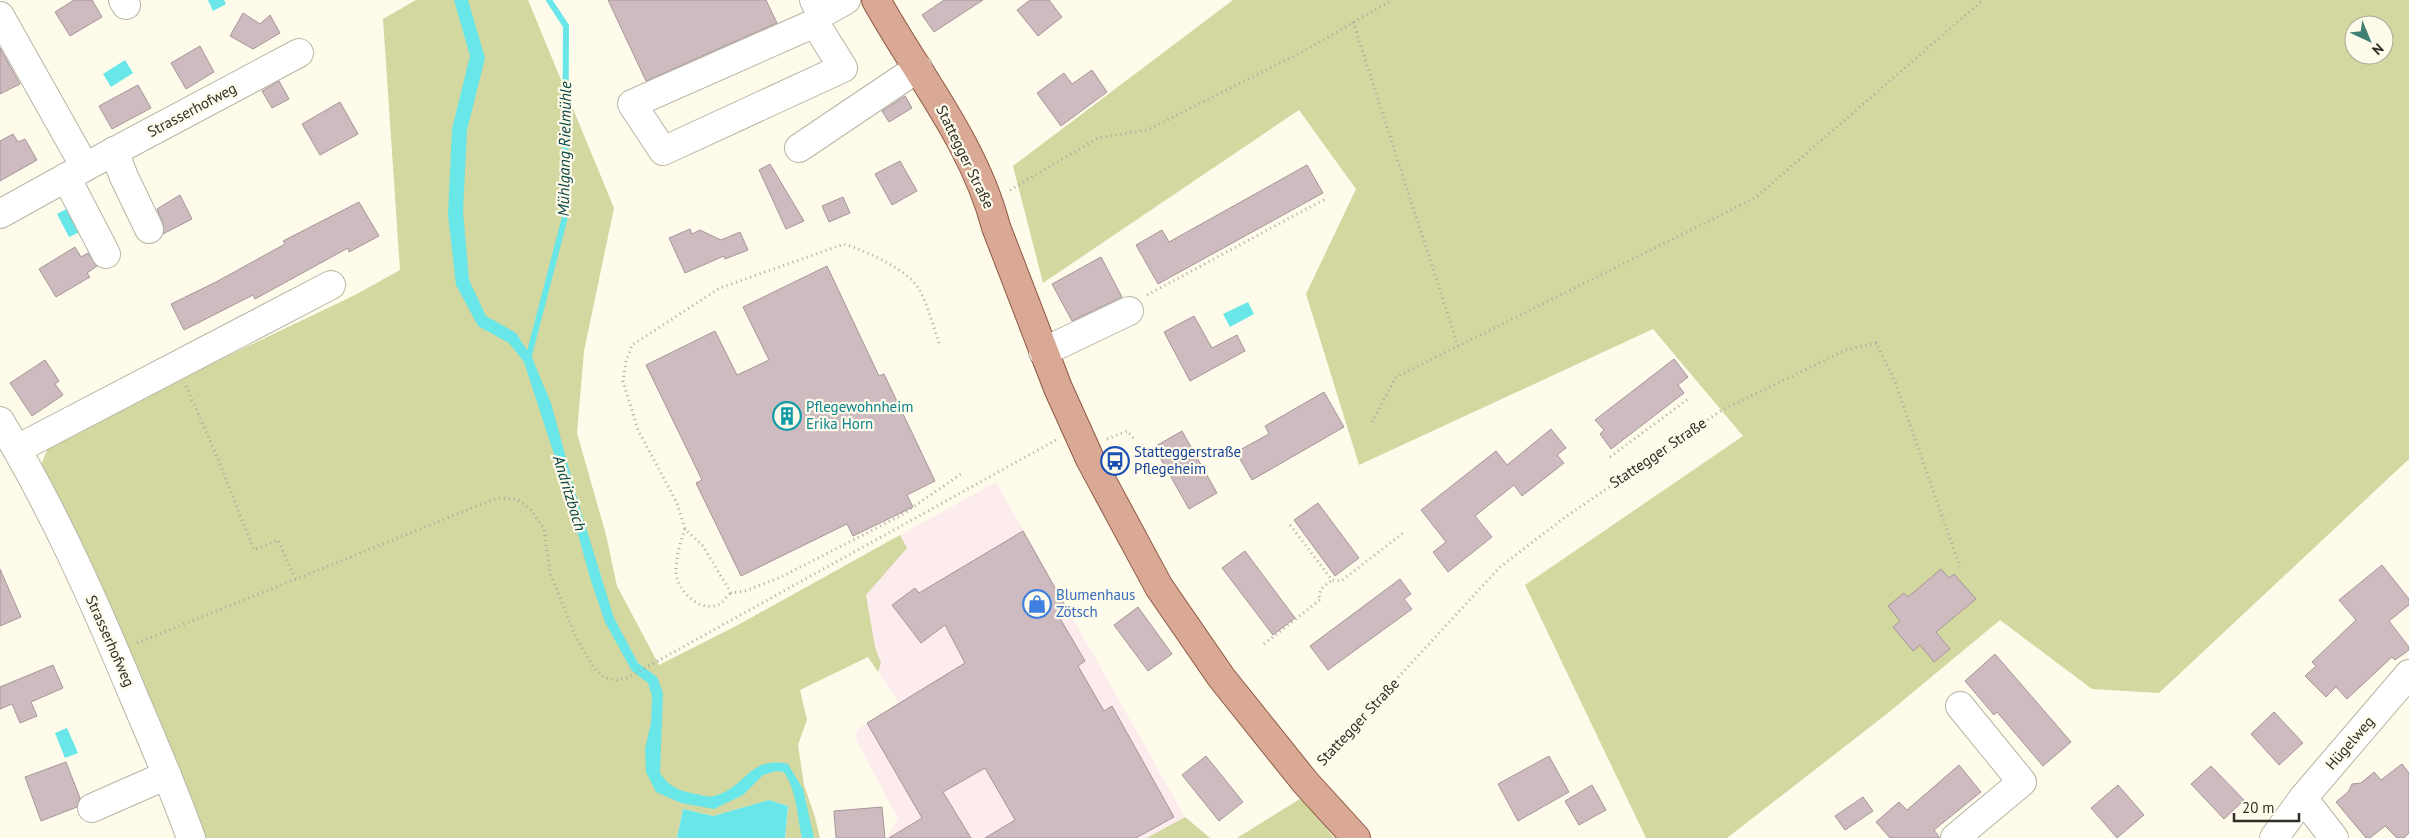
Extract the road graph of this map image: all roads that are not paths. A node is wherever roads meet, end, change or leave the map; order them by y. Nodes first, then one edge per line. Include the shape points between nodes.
1 (846, 0) edge
2 (876, 0) edge
3 (817, 12) edge
4 (0, 16) edge
5 (299, 53) dead end
6 (918, 68) junction
7 (799, 148) dead end
8 (114, 151) junction
9 (76, 172) junction
10 (0, 214) edge
11 (149, 230) dead end
12 (106, 254) dead end
13 (331, 285) dead end
14 (1129, 311) road end
15 (1043, 352) junction
16 (0, 421) edge
17 (17, 449) junction
18 (2409, 674) edge
19 (1960, 706) dead end
20 (167, 776) junction
21 (2302, 798) junction
22 (92, 808) dead end
23 (191, 838) edge
24 (1356, 838) edge
25 (1955, 838) edge
26 (2274, 838) edge
27 (2334, 838) edge

1 - 3 street
2 - 6 main road, Stattegger Straße
3 - 3 street via 632,104 663,151 843,68
4 - 9 street
5 - 8 street, Strasserhofweg
6 - 7 street
6 - 15 main road, Stattegger Straße via 951,122 990,202
8 - 9 street, Strasserhofweg
8 - 11 street
9 - 10 street, Strasserhofweg
9 - 12 street
13 - 17 street
14 - 15 street
15 - 24 main road, Stattegger Straße via 1090,459 1160,587 1221,677 1305,782
16 - 17 street, Strasserhofweg
17 - 20 street, Strasserhofweg via 69,548
18 - 21 street, Hügelweg
19 - 25 street via 2022,782
20 - 22 street
20 - 23 street, Strasserhofweg
21 - 26 street, Hügelweg
21 - 27 street

